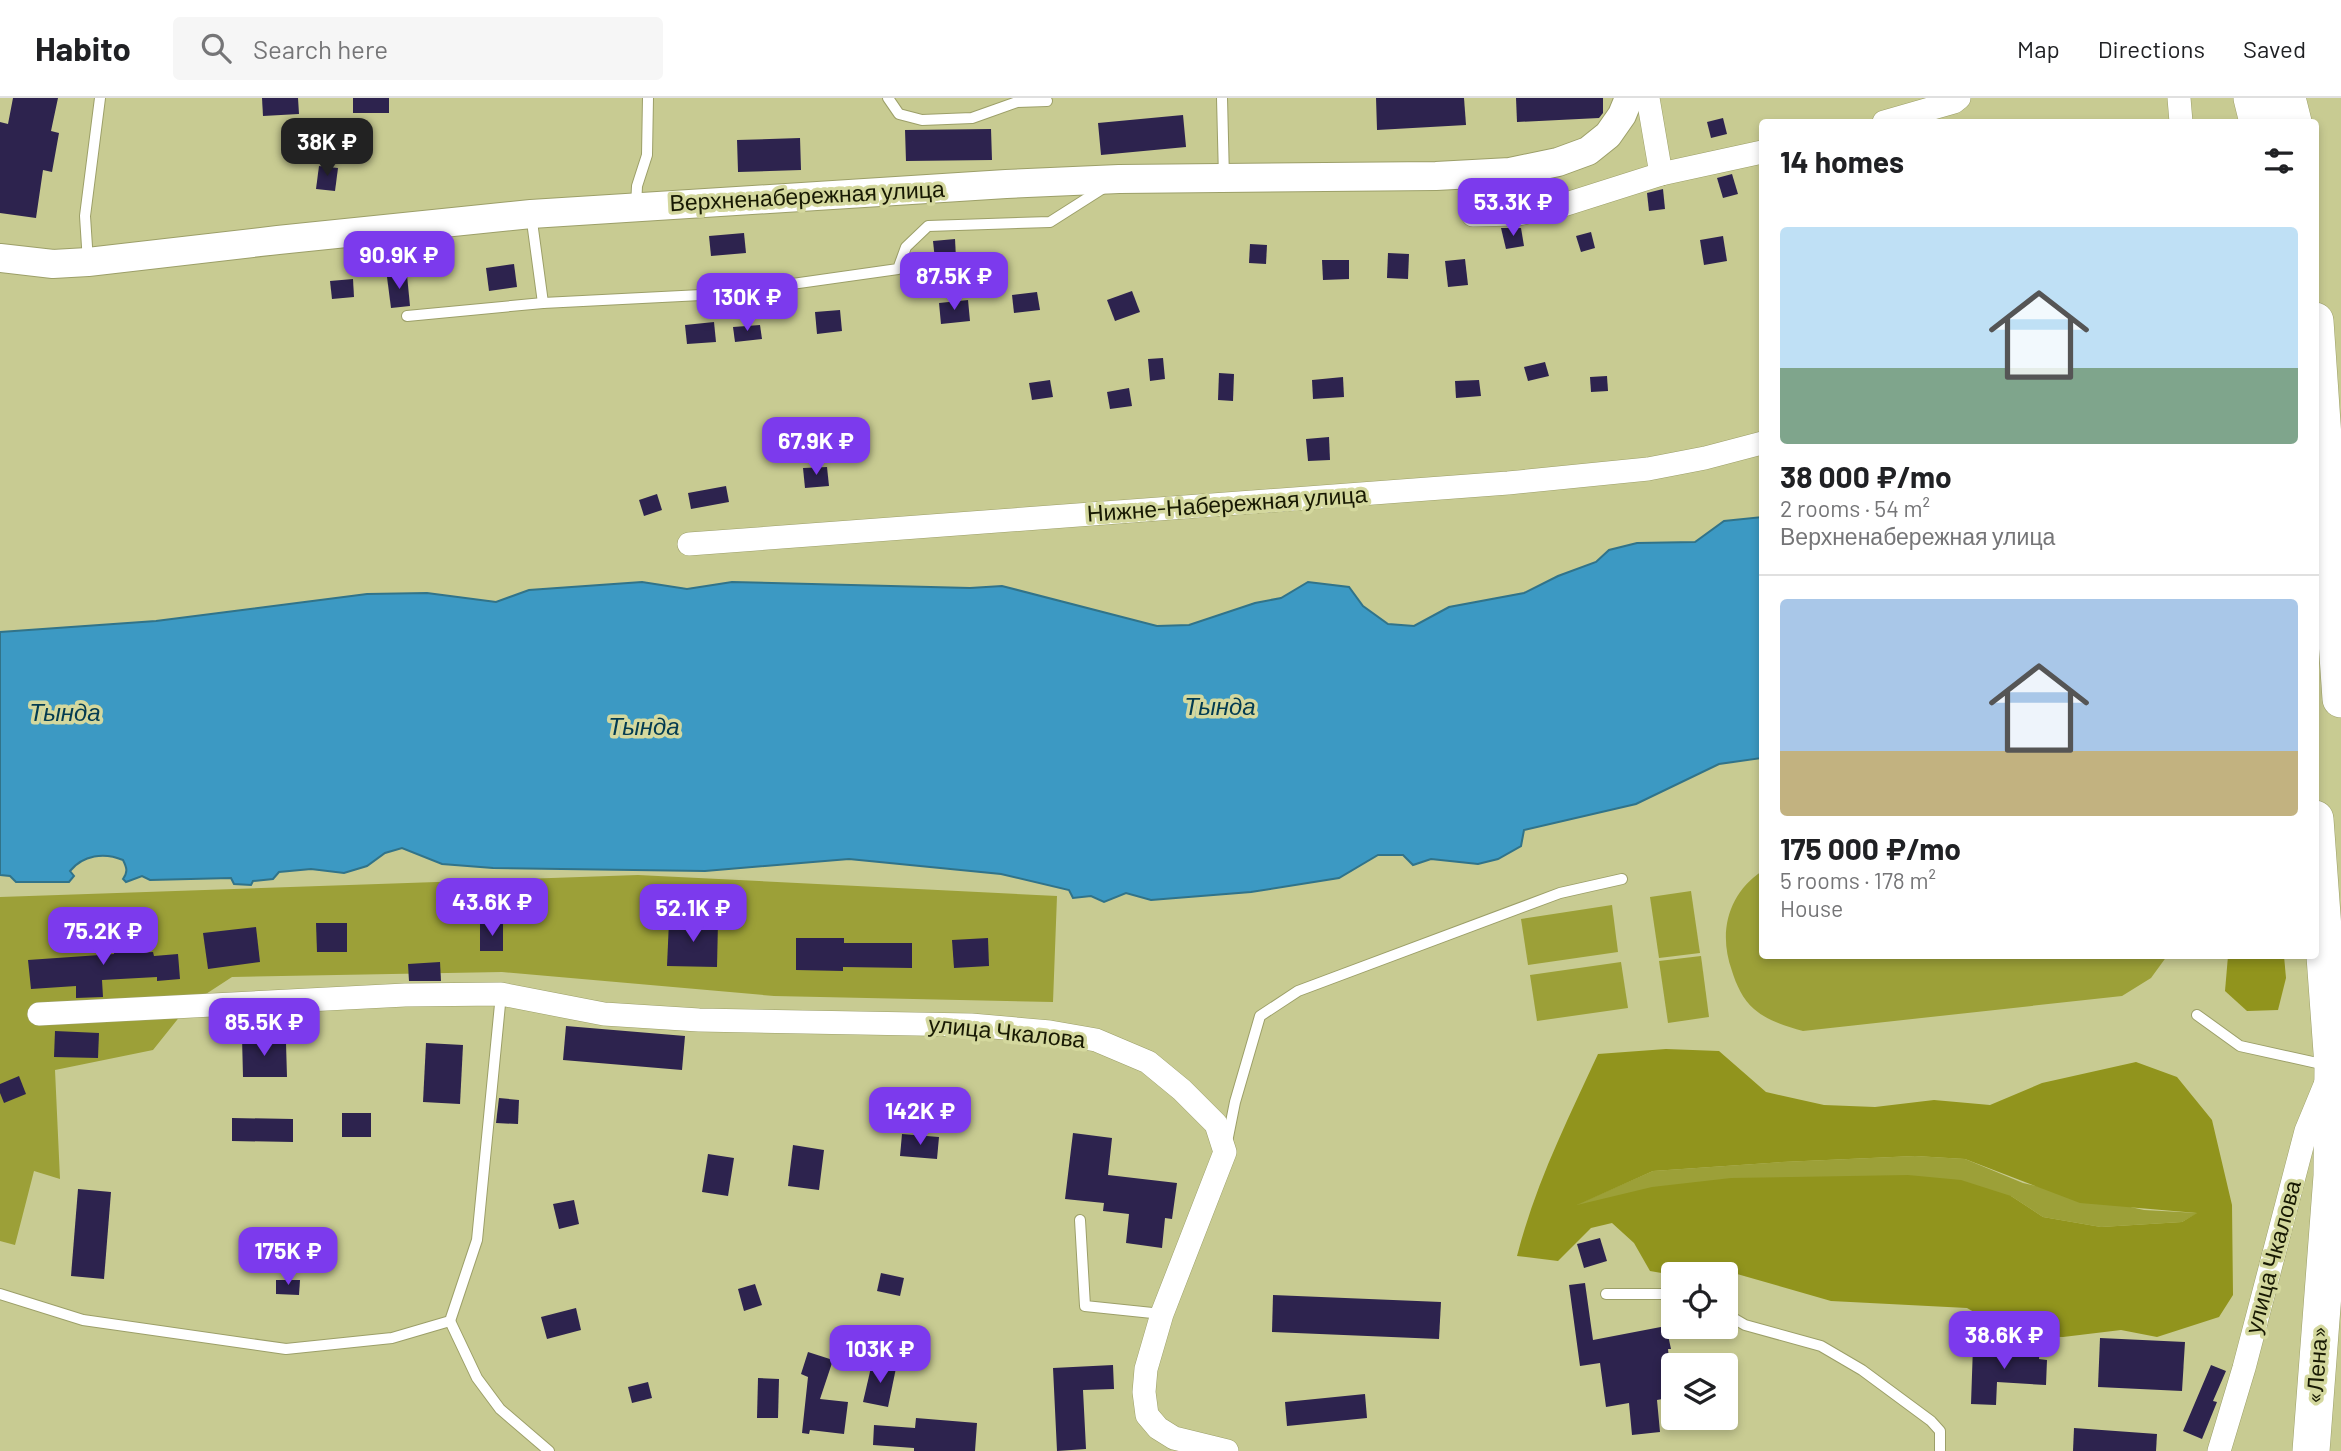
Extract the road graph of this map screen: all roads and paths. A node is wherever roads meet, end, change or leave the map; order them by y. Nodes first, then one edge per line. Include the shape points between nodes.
1 (100, 98) edge
2 (648, 98) edge
3 (888, 98) edge
4 (1222, 98) edge
5 (1629, 98) edge
6 (1648, 98) edge
7 (1959, 98) edge
8 (2179, 98) edge
9 (2252, 98) edge
10 (2287, 98) edge
11 (1016, 100) edge
12 (1047, 101) dead end
13 (1894, 119) edge
14 (2181, 119) edge
15 (2257, 119) edge
16 (2292, 119) edge
17 (1759, 153) edge
18 (1661, 174) junction
19 (1224, 178) junction
20 (1119, 179) junction
21 (636, 207) junction
22 (531, 214) junction
23 (1473, 215) dead end
24 (0, 258) edge
25 (88, 262) junction
26 (543, 303) junction
27 (407, 316) dead end
28 (2319, 379) edge
29 (1759, 444) edge
30 (689, 544) dead end
31 (2341, 699) edge
32 (2319, 863) edge
33 (1622, 879) dead end
34 (500, 994) junction
35 (39, 1014) dead end
36 (2197, 1014) dead end
37 (2337, 1066) edge
38 (1225, 1152) junction
39 (1080, 1220) dead end
40 (0, 1294) edge
41 (1606, 1294) dead end
42 (1661, 1294) edge
43 (1162, 1314) junction
44 (450, 1321) junction
45 (1738, 1321) edge
46 (549, 1451) edge
47 (1227, 1451) edge
48 (1940, 1451) edge
49 (2219, 1451) edge
50 (2311, 1451) edge

1 - 25 lane via 85,216
2 - 21 lane via 647,155 636,186
3 - 11 lane via 899,114 922,120 972,118
4 - 19 lane
5 - 19 street, Верхненабережная улица via 1608,135 1588,151 1510,172
6 - 18 street
7 - 13 street
8 - 14 street
9 - 15 highway
10 - 16 highway
11 - 12 lane
17 - 18 street
18 - 23 street via 1557,207
19 - 20 street, Верхненабережная улица
20 - 21 street, Верхненабережная улица
20 - 26 lane via 1050,222 928,226 905,247 898,269 721,294
21 - 22 street, Верхненабережная улица
22 - 25 street, Верхненабережная улица
22 - 26 lane
24 - 25 street, Верхненабережная улица via 53,264
26 - 27 lane
28 - 31 highway
29 - 30 street, Нижне-Набережная улица via 1648,469 1508,484
32 - 37 highway, «Лена»
33 - 38 lane via 1547,897 1297,992 1260,1016
34 - 35 street, улица Чкалова
34 - 38 street, улица Чкалова via 604,1014 958,1025 1096,1040 1148,1062 1182,1090 1216,1124
34 - 44 lane via 477,1240
36 - 37 lane via 2240,1046
37 - 49 street, улица Чкалова via 2306,1131
37 - 50 highway, «Лена»
38 - 43 street
39 - 43 lane via 1085,1306
40 - 44 lane via 83,1320 286,1349 392,1338
41 - 42 lane
43 - 47 street via 1146,1369 1147,1415 1174,1438
44 - 46 lane via 477,1378 500,1409
45 - 48 lane via 1821,1346 1862,1370 1931,1421 1940,1431

